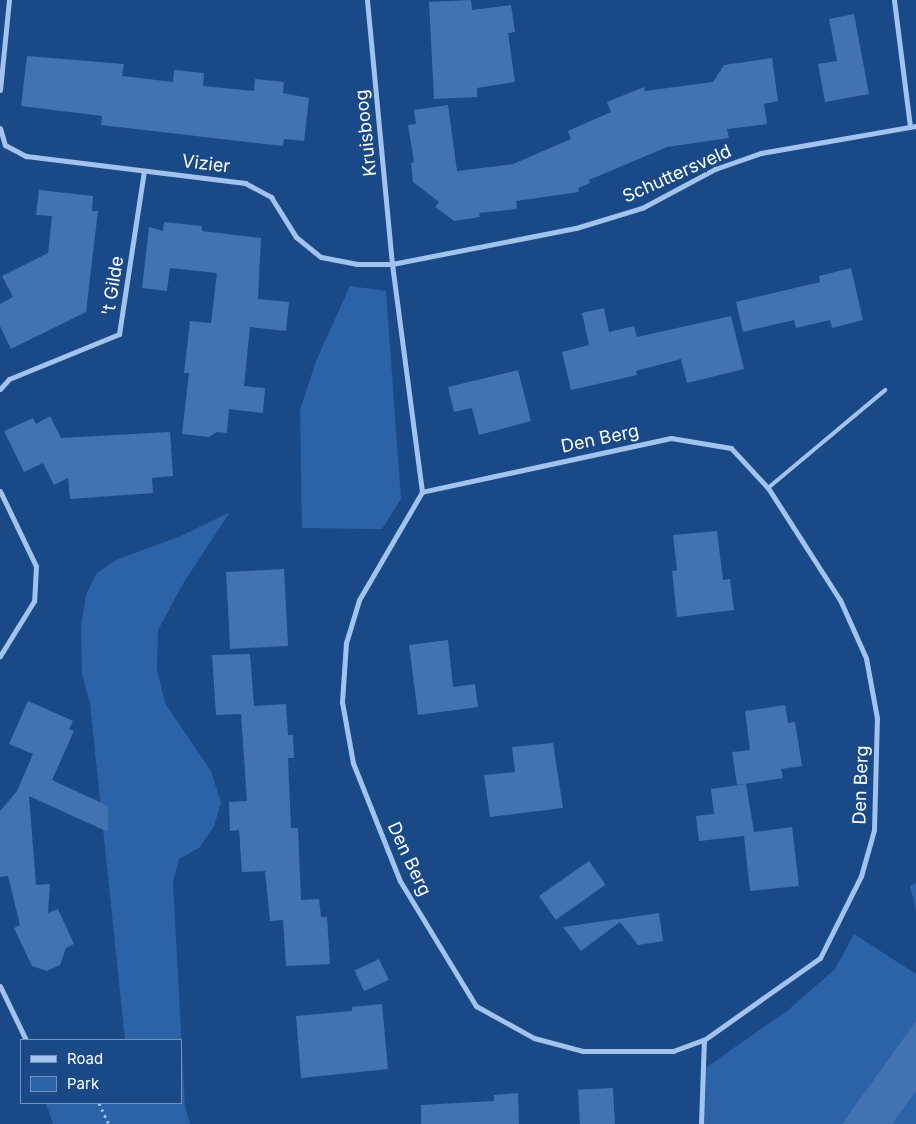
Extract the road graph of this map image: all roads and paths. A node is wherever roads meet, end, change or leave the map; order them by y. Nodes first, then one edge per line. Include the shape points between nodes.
1 (9, 0) edge
2 (367, 0) edge
3 (894, 0) edge
4 (0, 90) edge
5 (913, 126) edge
6 (0, 128) edge
7 (144, 170) junction
8 (392, 264) junction
9 (0, 389) edge
10 (885, 390) dead end
11 (768, 488) junction
12 (0, 491) edge
13 (422, 492) junction
14 (0, 656) edge
15 (0, 986) edge
16 (26, 1039) edge
17 (704, 1040) junction
18 (99, 1104) edge
19 (109, 1124) edge
20 (700, 1124) edge

1 - 4 street
2 - 8 street, Kruisboog
3 - 5 street
5 - 8 street, Schuttersveld via 761,153 715,169 642,208 576,228
6 - 7 street, Vizier via 5,145 26,156
7 - 8 street, Vizier via 245,183 271,197 296,237 321,257 357,264
7 - 9 street, 't Gilde via 119,334 9,379
8 - 13 street
10 - 11 lane
11 - 13 street, Den Berg via 731,448 671,438
11 - 17 street, Den Berg via 840,600 866,658 877,718 874,830 861,876 820,958
12 - 14 street via 36,566 34,601
13 - 17 street, Den Berg via 359,600 346,643 342,702 353,762 400,882 476,1006 534,1038 583,1051 674,1051
15 - 16 street
17 - 20 street
18 - 19 path

